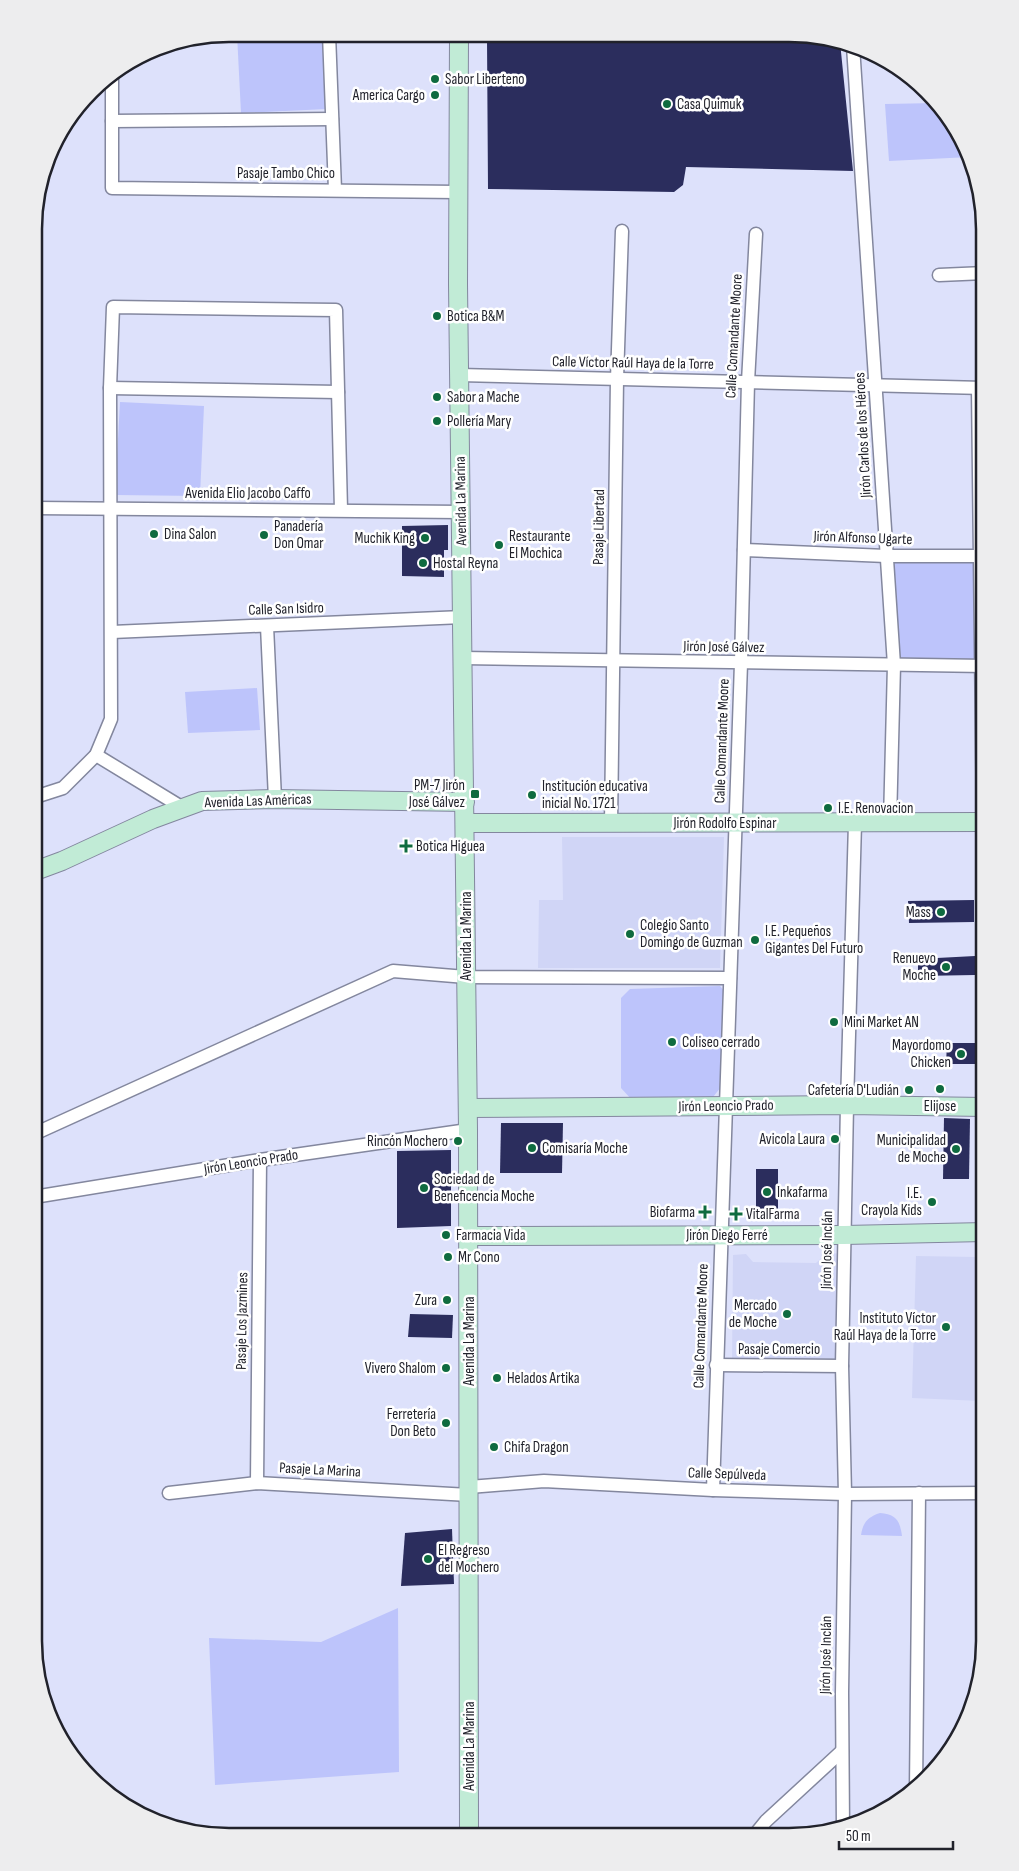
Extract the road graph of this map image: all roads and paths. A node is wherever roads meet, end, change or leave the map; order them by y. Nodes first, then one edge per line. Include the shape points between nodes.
1 (329, 42) edge
2 (459, 42) edge
3 (854, 54) edge
4 (112, 84) edge
5 (332, 119) junction
6 (112, 121) junction
7 (335, 190) junction
8 (458, 192) junction
9 (622, 231) dead end
10 (756, 234) dead end
11 (976, 273) edge
12 (939, 275) dead end
13 (460, 375) junction
14 (617, 379) junction
15 (748, 382) junction
16 (876, 385) junction
17 (110, 388) junction
18 (976, 388) edge
19 (338, 392) junction
20 (42, 508) edge
21 (112, 508) junction
22 (341, 510) junction
23 (461, 512) junction
24 (744, 550) junction
25 (886, 556) junction
26 (976, 556) edge
27 (463, 617) junction
28 (267, 626) junction
29 (112, 632) junction
30 (463, 658) junction
31 (613, 661) junction
32 (741, 663) junction
33 (894, 665) junction
34 (976, 666) edge
35 (96, 755) junction
36 (42, 794) edge
37 (274, 799) junction
38 (465, 802) junction
39 (182, 808) junction
40 (735, 822) junction
41 (890, 822) junction
42 (976, 822) edge
43 (465, 823) junction
44 (612, 823) junction
45 (855, 823) junction
46 (42, 869) edge
47 (466, 977) junction
48 (730, 978) junction
49 (847, 1105) junction
50 (725, 1106) junction
51 (976, 1107) edge
52 (468, 1108) junction
53 (42, 1130) edge
54 (468, 1130) junction
55 (260, 1160) junction
56 (42, 1196) edge
57 (976, 1232) edge
58 (721, 1235) junction
59 (844, 1235) junction
60 (468, 1236) junction
61 (716, 1365) junction
62 (842, 1366) junction
63 (257, 1483) junction
64 (712, 1490) junction
65 (469, 1491) junction
66 (169, 1493) dead end
67 (919, 1493) junction
68 (976, 1493) edge
69 (845, 1494) junction
70 (842, 1752) junction
71 (916, 1779) edge
72 (843, 1821) edge
73 (470, 1828) edge
74 (760, 1828) edge

1 - 5 street
2 - 8 street, Avenida La Marina
3 - 16 street, Jirón Carlos de los Héroes
4 - 6 street
5 - 6 street
5 - 7 street
6 - 7 street, Pasaje Tambo Chico via 112,188
7 - 8 street, Pasaje Tambo Chico
8 - 13 street, Avenida La Marina
9 - 14 street, Pasaje Libertad
10 - 15 street, Calle Comandante Moore
11 - 12 street
13 - 14 street, Calle Víctor Raúl Haya de la Torre
13 - 23 street, Avenida La Marina
14 - 15 street, Calle Víctor Raúl Haya de la Torre
14 - 31 street, Pasaje Libertad
15 - 16 street, Calle Víctor Raúl Haya de la Torre
15 - 24 street, Calle Comandante Moore
16 - 18 street, Calle Víctor Raúl Haya de la Torre
16 - 25 street, Jirón Carlos de los Héroes
17 - 19 street
17 - 19 street via 113,307 336,310
17 - 21 street
19 - 22 street
20 - 21 street, Avenida Elio Jacobo Caffo
21 - 22 street, Avenida Elio Jacobo Caffo
21 - 29 street
22 - 23 street, Avenida Elio Jacobo Caffo
23 - 27 street, Avenida La Marina
24 - 25 street, Jirón Alfonso Ugarte
24 - 32 street, Calle Comandante Moore
25 - 26 street, Jirón Alfonso Ugarte
25 - 33 street, Jirón Carlos de los Héroes
27 - 28 street, Calle San Isidro
27 - 30 street, Avenida La Marina
28 - 29 street, Calle San Isidro
28 - 37 street
29 - 35 street via 111,719
30 - 31 street, Jirón José Gálvez
30 - 38 street, Avenida La Marina
31 - 32 street, Jirón José Gálvez
31 - 44 street, Pasaje Libertad
32 - 33 street, Jirón José Gálvez
32 - 40 street, Calle Comandante Moore
33 - 34 street, Jirón José Gálvez
33 - 41 street, Jirón Carlos de los Héroes
35 - 36 street via 62,788
35 - 39 street
37 - 38 street, Avenida Las Américas
37 - 39 street, Avenida Las Américas via 202,802
38 - 43 street, Avenida La Marina
39 - 46 street, Avenida Las Américas
40 - 44 street, Jirón Rodolfo Espinar
40 - 45 street, Jirón Rodolfo Espinar
40 - 48 street, Calle Comandante Moore
41 - 42 street, Jirón Rodolfo Espinar
41 - 45 street, Jirón Rodolfo Espinar
43 - 44 street, Jirón Rodolfo Espinar
43 - 47 street, Avenida La Marina
45 - 49 street, Jirón José Inclán
47 - 48 street
47 - 52 street, Avenida La Marina
47 - 53 street via 393,971
48 - 50 street, Calle Comandante Moore
49 - 50 street, Jirón Leoncio Prado
49 - 51 street, Jirón Leoncio Prado
49 - 59 street, Jirón José Inclán
50 - 52 street, Jirón Leoncio Prado
50 - 58 street, Calle Comandante Moore
52 - 54 street, Avenida La Marina
54 - 55 street, Jirón Leoncio Prado
54 - 60 street, Avenida La Marina
55 - 56 street, Jirón Leoncio Prado
55 - 63 street, Pasaje Los Jazmines
57 - 59 street, Jirón Diego Ferré
58 - 59 street, Jirón Diego Ferré
58 - 60 street, Jirón Diego Ferré
58 - 61 street, Calle Comandante Moore
59 - 62 street, Jirón José Inclán
60 - 65 street, Avenida La Marina
61 - 62 street, Pasaje Comercio
61 - 64 street, Calle Comandante Moore
62 - 69 street, Jirón José Inclán
63 - 65 street, Pasaje La Marina
63 - 66 street, Pasaje La Marina
64 - 65 street, Calle Sepúlveda via 544,1481
64 - 69 street, Calle Sepúlveda
65 - 73 street, Avenida La Marina
67 - 68 street, Calle Sepúlveda
67 - 69 street, Calle Sepúlveda
67 - 71 street
69 - 70 street, Jirón José Inclán
70 - 72 street, Jirón José Inclán
70 - 74 street

